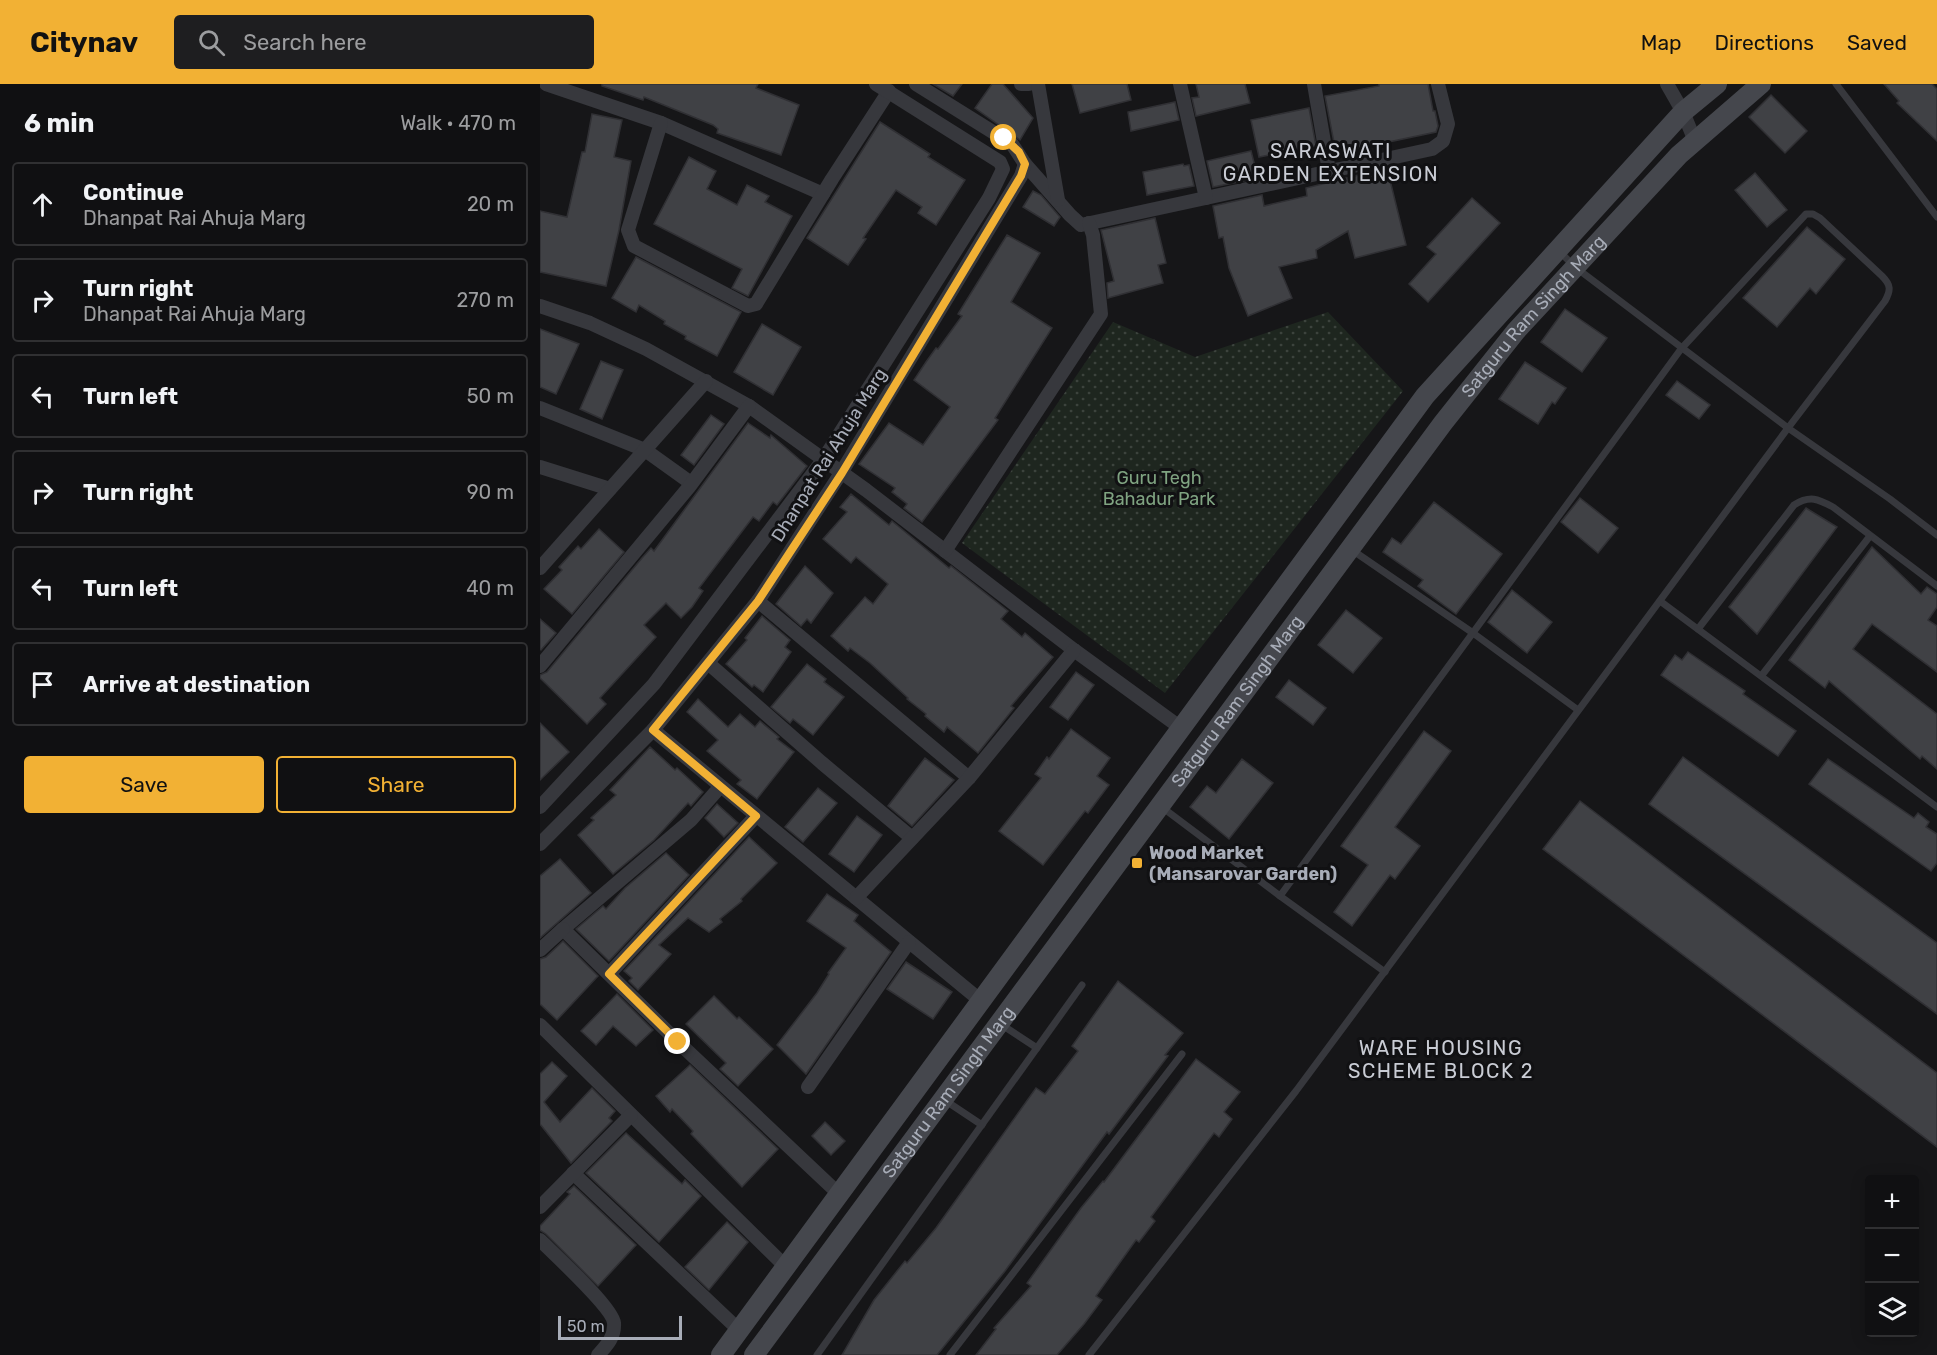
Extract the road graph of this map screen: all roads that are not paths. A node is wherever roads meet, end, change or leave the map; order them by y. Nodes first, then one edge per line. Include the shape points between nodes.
1 (546, 84) edge
2 (916, 84) edge
3 (1021, 84) edge
4 (1029, 84) edge
5 (1038, 84) edge
6 (1180, 84) edge
7 (1314, 84) edge
8 (1438, 84) edge
9 (1667, 84) edge
10 (1717, 84) edge
11 (1761, 84) edge
12 (1836, 84) edge
13 (883, 88) edge
14 (1683, 112) junction
15 (661, 123) junction
16 (1695, 141) junction
17 (1025, 164) junction
18 (1003, 169) junction
19 (1329, 171) junction
20 (823, 194) junction
21 (1206, 198) junction
22 (1059, 202) junction
23 (1937, 217) edge
24 (1089, 224) junction
25 (1558, 249) junction
26 (1575, 267) junction
27 (540, 306) edge
28 (1681, 349) junction
29 (706, 381) junction
30 (749, 406) junction
31 (540, 408) edge
32 (1788, 428) junction
33 (645, 450) junction
34 (823, 460) junction
35 (540, 467) edge
36 (842, 473) junction
37 (691, 483) junction
38 (610, 489) junction
39 (1937, 535) edge
40 (1870, 536) junction
41 (1350, 549) junction
42 (945, 551) junction
43 (540, 568) edge
44 (1937, 586) edge
45 (758, 601) junction
46 (1660, 601) junction
47 (1698, 629) junction
48 (1473, 633) junction
49 (1074, 650) junction
50 (708, 663) junction
51 (540, 666) edge
52 (1762, 675) junction
53 (1578, 710) junction
54 (1181, 728) junction
55 (653, 730) junction
56 (969, 778) junction
57 (720, 787) junction
58 (1161, 806) junction
59 (540, 807) edge
60 (1937, 807) edge
61 (756, 816) junction
62 (912, 838) junction
63 (540, 844) edge
64 (1280, 896) junction
65 (856, 898) junction
66 (563, 929) junction
67 (909, 942) junction
68 (540, 951) edge
69 (1385, 972) junction
70 (609, 974) junction
71 (1082, 985) dead end
72 (981, 1001) junction
73 (999, 1024) junction
74 (540, 1025) edge
75 (1037, 1048) junction
76 (1182, 1054) dead end
77 (808, 1088) dead end
78 (944, 1100) junction
79 (631, 1115) junction
80 (982, 1125) junction
81 (573, 1173) junction
82 (839, 1194) junction
83 (540, 1207) edge
84 (540, 1240) edge
85 (786, 1267) junction
86 (739, 1330) junction
87 (598, 1355) edge
88 (721, 1355) edge
89 (754, 1355) edge
90 (817, 1355) edge
91 (950, 1355) edge
92 (1089, 1355) edge

1 - 15 street
2 - 17 street via 1004,138
3 - 4 street
5 - 22 street
6 - 21 street
7 - 19 street
8 - 19 street via 1448,124 1443,141 1432,149
9 - 14 street
10 - 14 main road, Satguru Ram Singh Marg
11 - 16 main road, Satguru Ram Singh Marg
12 - 23 lane
13 - 18 street via 1000,162
13 - 20 street
14 - 16 street
14 - 25 main road, Satguru Ram Singh Marg
15 - 20 street
15 - 20 street via 628,230 634,246 748,306 756,304
16 - 26 main road, Satguru Ram Singh Marg
17 - 18 street
17 - 22 street
17 - 36 street, Dhanpat Rai Ahuja Marg
18 - 34 street, Dhanpat Rai Ahuja Marg via 989,198
19 - 21 street
21 - 24 street
22 - 24 street via 1076,221
24 - 42 street via 1101,314
25 - 26 lane
25 - 54 main road, Satguru Ram Singh Marg via 1425,396
26 - 28 lane
26 - 41 main road, Satguru Ram Singh Marg via 1516,331
27 - 29 street via 646,349
28 - 32 lane
28 - 32 lane via 1800,219 1806,214 1820,218 1889,283 1890,291
28 - 48 lane
29 - 30 street
29 - 33 street
30 - 34 street
30 - 37 street
31 - 33 street
32 - 39 lane
32 - 46 lane
33 - 37 street
33 - 38 street
34 - 36 street
34 - 59 street, Dhanpat Rai Ahuja Marg via 654,684
35 - 38 street
36 - 42 street
36 - 45 street, Dhanpat Rai Ahuja Marg
37 - 51 street
38 - 43 street
40 - 44 lane
40 - 47 lane via 1819,499 1803,499 1794,505
40 - 52 lane
41 - 48 lane
41 - 58 main road, Satguru Ram Singh Marg
42 - 49 street
45 - 50 street, Dhanpat Rai Ahuja Marg
45 - 56 street
46 - 47 lane
46 - 53 lane
47 - 52 lane
48 - 53 lane
48 - 64 lane
49 - 54 street
49 - 56 street
50 - 55 street, Dhanpat Rai Ahuja Marg
50 - 62 street
52 - 60 lane
53 - 69 lane
54 - 72 main road, Satguru Ram Singh Marg
55 - 57 street
55 - 63 street, Dhanpat Rai Ahuja Marg
56 - 62 street
57 - 61 street
57 - 66 street via 691,819
58 - 64 lane
58 - 73 main road, Satguru Ram Singh Marg
61 - 65 street
61 - 70 street
62 - 65 street
64 - 69 lane
65 - 67 street
66 - 68 street
66 - 70 street
67 - 72 street
67 - 77 street
69 - 92 lane
70 - 82 street
71 - 75 lane
72 - 82 main road, Satguru Ram Singh Marg
73 - 75 lane
73 - 78 main road, Satguru Ram Singh Marg
74 - 79 street
75 - 80 lane
76 - 91 lane
78 - 80 lane
78 - 89 main road, Satguru Ram Singh Marg
79 - 81 street
79 - 85 street
80 - 90 lane
81 - 83 street
81 - 86 street
82 - 85 main road, Satguru Ram Singh Marg
84 - 87 street via 615,1320 614,1336
85 - 86 main road, Satguru Ram Singh Marg
86 - 88 main road, Satguru Ram Singh Marg

